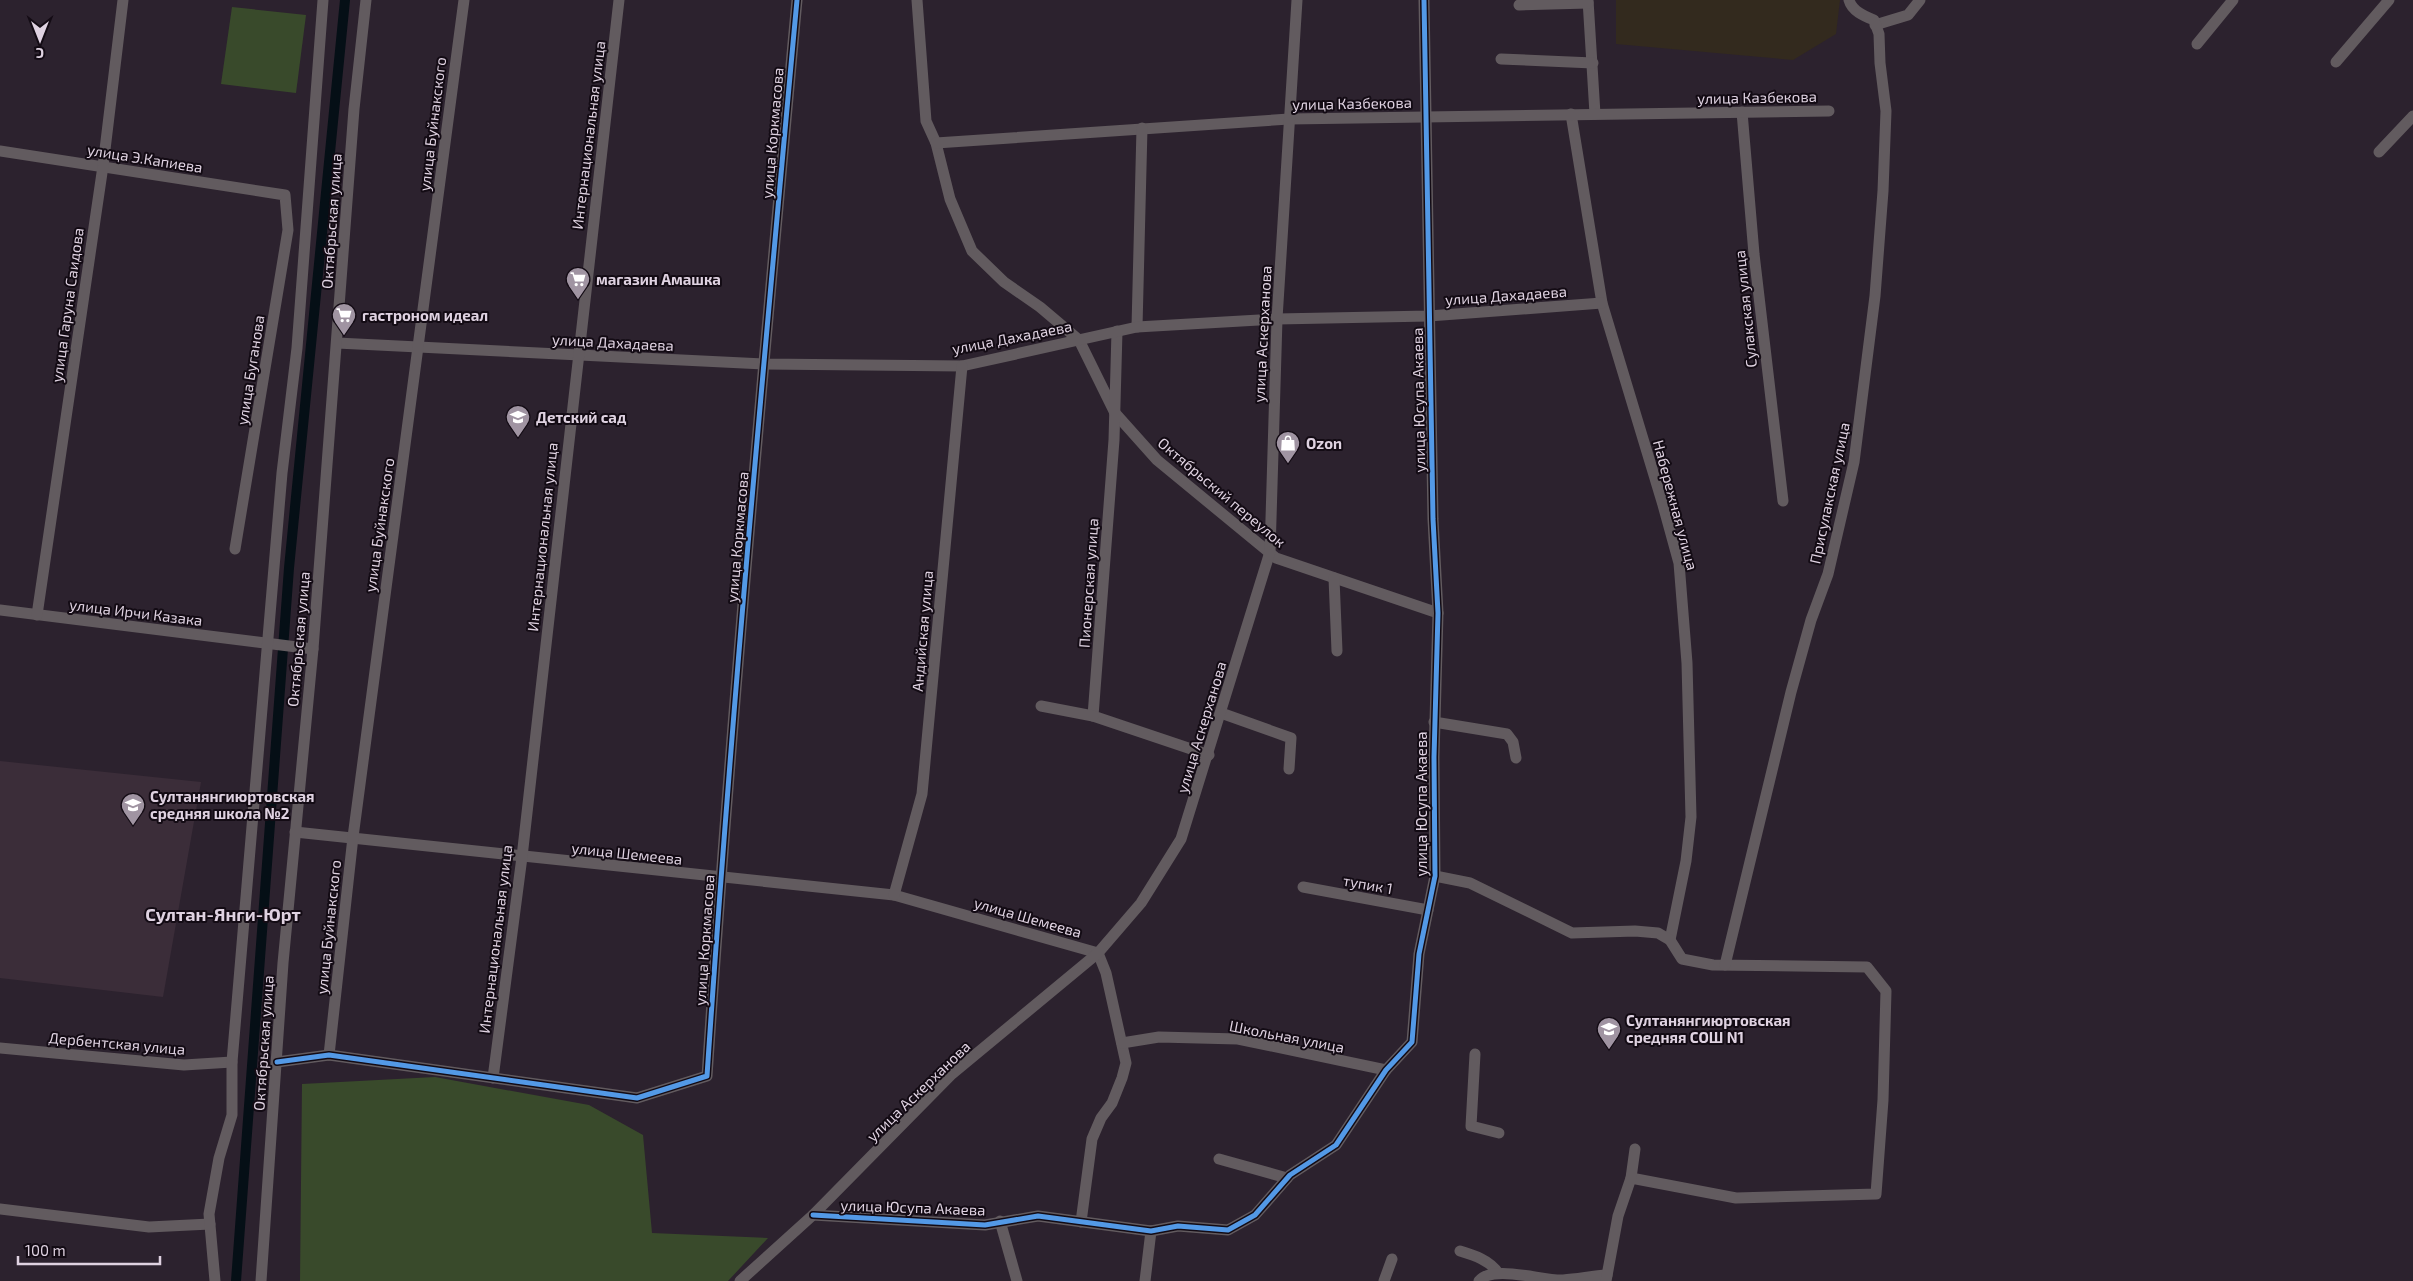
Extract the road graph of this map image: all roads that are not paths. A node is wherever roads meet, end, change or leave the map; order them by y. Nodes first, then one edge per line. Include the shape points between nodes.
1 (123, 0) edge
2 (324, 0) edge
3 (366, 0) edge
4 (464, 0) edge
5 (619, 0) edge
6 (797, 0) edge
7 (917, 0) edge
8 (1297, 0) edge
9 (1424, 0) edge
10 (1849, 0) edge
11 (1920, 0) edge
12 (2233, 0) edge
13 (2389, 0) edge
14 (1588, 2) edge
15 (1519, 6) dead end
16 (1875, 25) junction
17 (2197, 44) dead end
18 (1501, 59) dead end
19 (2336, 62) dead end
20 (1593, 63) junction
21 (1829, 111) dead end
22 (1742, 112) junction
23 (1571, 114) junction
24 (1595, 114) junction
25 (2413, 116) edge
26 (1426, 117) junction
27 (1290, 119) junction
28 (1142, 128) junction
29 (936, 143) junction
30 (0, 151) edge
31 (2379, 152) dead end
32 (102, 166) junction
33 (285, 195) joint
34 (1602, 303) junction
35 (1429, 316) junction
36 (1277, 319) junction
37 (1137, 327) junction
38 (1117, 331) junction
39 (1079, 340) junction
40 (338, 343) junction
41 (418, 347) junction
42 (578, 355) junction
43 (764, 364) junction
44 (962, 366) junction
45 (1115, 413) junction
46 (1783, 502) dead end
47 (235, 549) dead end
48 (1270, 552) junction
49 (1334, 578) junction
50 (0, 610) edge
51 (1438, 613) junction
52 (37, 615) junction
53 (268, 644) junction
54 (314, 649) junction
55 (1337, 650) dead end
56 (1041, 706) dead end
57 (1221, 713) junction
58 (1093, 716) junction
59 (1434, 722) junction
60 (1209, 755) junction
61 (1516, 758) dead end
62 (1290, 769) dead end
63 (295, 832) junction
64 (353, 837) junction
65 (522, 857) junction
66 (1435, 876) junction
67 (720, 878) junction
68 (1303, 887) dead end
69 (894, 895) junction
70 (1428, 910) junction
71 (1670, 940) junction
72 (1098, 953) junction
73 (1726, 965) junction
74 (1122, 1043) junction
75 (0, 1048) edge
76 (1475, 1054) dead end
77 (329, 1055) junction
78 (232, 1062) junction
79 (277, 1062) junction
80 (1386, 1070) junction
81 (493, 1078) junction
82 (1499, 1133) dead end
83 (1635, 1149) dead end
84 (1219, 1159) dead end
85 (1287, 1178) junction
86 (1631, 1178) junction
87 (0, 1209) edge
88 (813, 1215) junction
89 (1000, 1221) junction
90 (1081, 1222) junction
91 (210, 1224) junction
92 (1151, 1231) junction
93 (1460, 1251) dead end
94 (1392, 1259) dead end
95 (1498, 1273) junction
96 (1606, 1278) edge
97 (214, 1281) edge
98 (261, 1281) edge
99 (740, 1281) edge
100 (1017, 1281) edge
101 (1145, 1281) edge
102 (1384, 1281) edge
103 (1480, 1281) edge

1 - 32 street, улица Гаруна Саидова
2 - 53 street via 298,338 282,474
3 - 40 street, Октябрьская улица via 354,109
4 - 41 street, улица Буйнакского
5 - 42 street, Интернациональная улица
6 - 43 street, улица Коркмасова
7 - 29 street, Октябрьский переулок via 926,121
8 - 27 street, улица Аскерханова
9 - 26 street, улица Юсупа Акаева
10 - 16 street via 1851,6 1874,20
11 - 16 street via 1908,14
12 - 17 street
13 - 19 street
14 - 15 street
14 - 20 street
16 - 73 street, Присулакская улица via 1879,34 1886,111 1883,191 1854,462 1828,574 1811,620 1789,702
18 - 20 street
20 - 24 street
21 - 22 street, улица Казбекова
22 - 24 street, улица Казбекова
22 - 46 street, Сулакская улица via 1754,254
23 - 24 street, улица Казбекова
23 - 26 street, улица Казбекова
23 - 34 street, Набережная улица
25 - 31 street
26 - 27 street, улица Казбекова
26 - 35 street, улица Юсупа Акаева
27 - 28 street, улица Казбекова
27 - 36 street, улица Аскерханова
28 - 29 street, улица Казбекова
28 - 37 street
29 - 39 street, Октябрьский переулок via 950,200 972,251 1004,282
30 - 32 street, улица Э.Капиева
32 - 33 street, улица Э.Капиева
32 - 52 street, улица Гаруна Саидова
33 - 47 street, улица Буганова via 288,230
34 - 35 street, улица Дахадаева
34 - 71 street, Набережная улица via 1679,563 1687,662 1690,817 1686,861
35 - 36 street, улица Дахадаева
35 - 51 street, улица Юсупа Акаева
36 - 37 street, улица Дахадаева
36 - 48 street, улица Аскерханова
37 - 38 street, улица Дахадаева
38 - 39 street, улица Дахадаева
38 - 45 street, Пионерская улица
39 - 44 street, улица Дахадаева
39 - 45 street, Октябрьский переулок
40 - 41 street, улица Дахадаева
40 - 54 street, Октябрьская улица
41 - 42 street, улица Дахадаева
41 - 64 street, улица Буйнакского
42 - 43 street, улица Дахадаева
42 - 65 street, Интернациональная улица
43 - 44 street, улица Дахадаева
43 - 67 street, улица Коркмасова
44 - 69 street, Андийская улица via 922,794
45 - 48 street, Октябрьский переулок via 1156,460
45 - 58 street, Пионерская улица
48 - 49 street, Октябрьский переулок via 1276,558
48 - 57 street, улица Аскерханова
49 - 51 street, Октябрьский переулок
49 - 55 street
50 - 52 street, улица Ирчи Казака
51 - 59 street, улица Юсупа Акаева
52 - 53 street, улица Ирчи Казака
53 - 54 street, улица Ирчи Казака
53 - 78 street
54 - 63 street, Октябрьская улица
56 - 58 street
57 - 60 street, улица Аскерханова
57 - 62 street via 1292,738
58 - 60 street
59 - 61 street via 1507,734 1513,742
59 - 66 street, улица Юсупа Акаева
60 - 72 street, улица Аскерханова via 1181,839 1141,904
63 - 64 street, улица Шемеева
63 - 79 street, Октябрьская улица
64 - 65 street, улица Шемеева
64 - 77 street, улица Буйнакского
65 - 67 street, улица Шемеева
65 - 81 street, Интернациональная улица
66 - 70 street, улица Юсупа Акаева
66 - 71 street via 1470,883 1572,933 1634,931 1658,933
67 - 69 street, улица Шемеева
67 - 81 street, улица Коркмасова via 707,1076 637,1098
68 - 70 street, тупик 1
69 - 72 street, улица Шемеева
70 - 80 street, улица Юсупа Акаева via 1419,954 1412,1042
71 - 73 street via 1682,959
72 - 74 street via 1106,973
72 - 88 street, улица Аскерханова via 952,1074
73 - 86 street via 1867,967 1886,991 1876,1194 1736,1198
74 - 80 street, Школьная улица via 1159,1037 1238,1039
74 - 90 street via 1126,1063 1092,1139
75 - 78 street, Дербентская улица via 184,1064
76 - 82 street via 1471,1126
77 - 79 street
77 - 81 street
78 - 91 street via 232,1115 219,1158
79 - 98 street, Октябрьская улица
80 - 85 street, улица Юсупа Акаева via 1336,1145
83 - 86 street
84 - 85 street
85 - 92 street, улица Юсупа Акаева via 1256,1215 1228,1230 1178,1226
86 - 96 street via 1618,1216
87 - 91 street via 149,1226
88 - 89 street, улица Юсупа Акаева via 985,1225
88 - 99 street, улица Аскерханова
89 - 90 street, улица Юсупа Акаева via 1038,1216
89 - 100 street
90 - 92 street, улица Юсупа Акаева
91 - 97 street
92 - 101 street
93 - 95 street via 1475,1255
94 - 102 street
95 - 96 street via 1562,1280
95 - 103 street via 1484,1276

